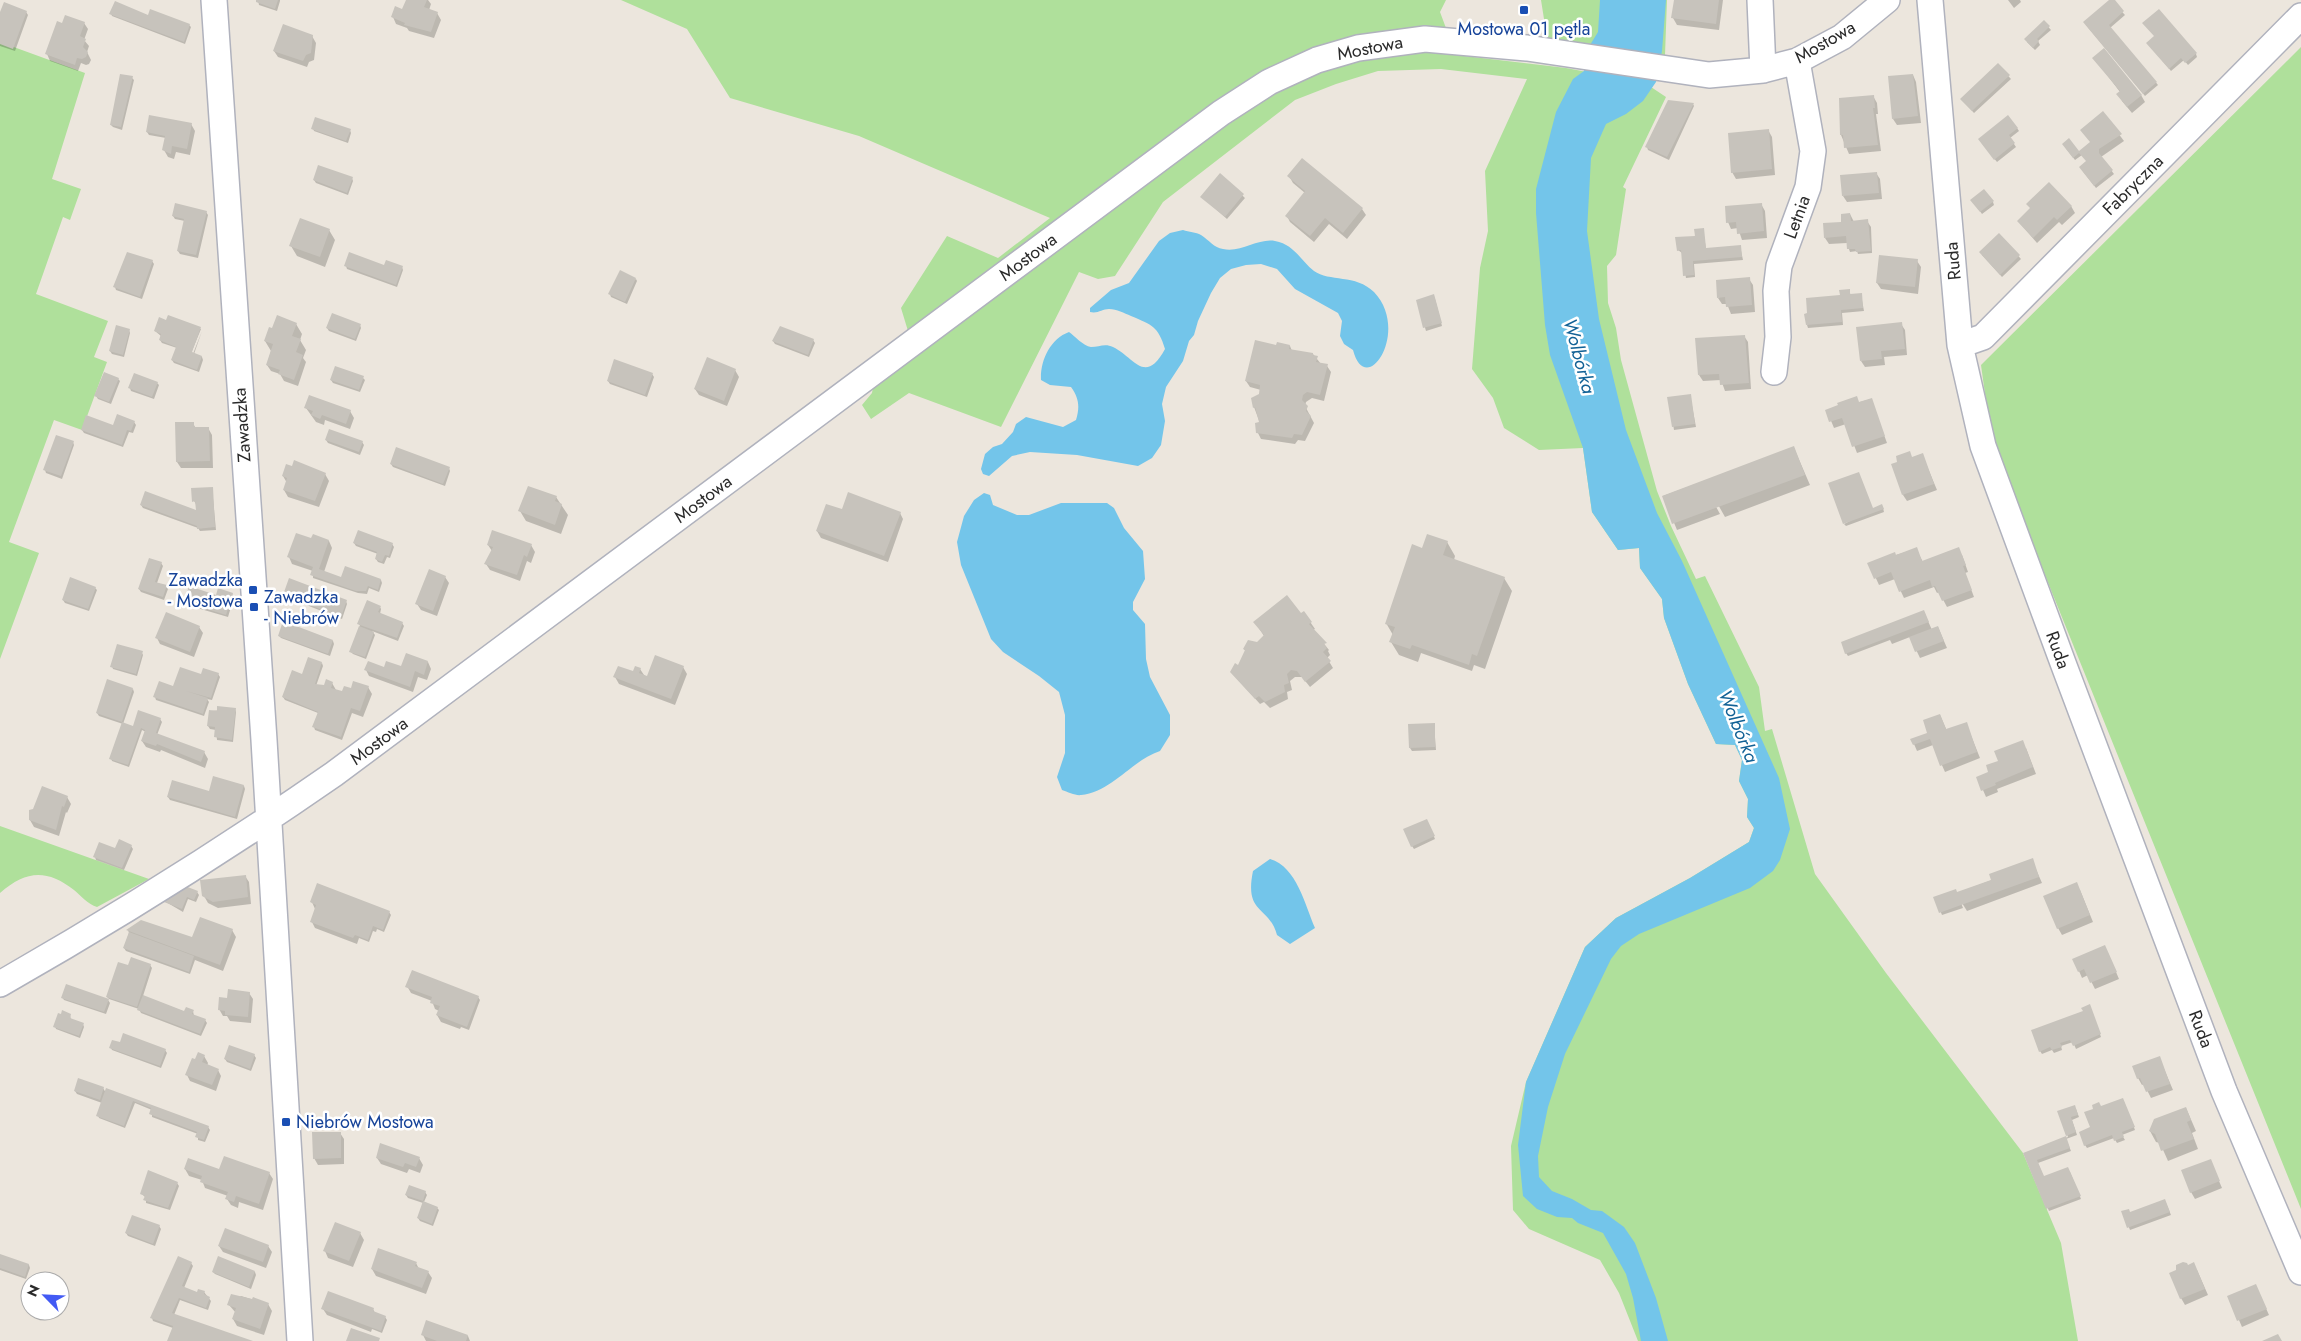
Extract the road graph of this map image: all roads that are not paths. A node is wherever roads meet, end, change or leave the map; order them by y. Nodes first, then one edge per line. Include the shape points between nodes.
1 (214, 0) edge
2 (1760, 0) edge
3 (1887, 0) edge
4 (1930, 0) edge
5 (2301, 16) edge
6 (1797, 61) junction
7 (1763, 70) junction
8 (1960, 345) junction
9 (1774, 372) dead end
10 (268, 820) junction
11 (0, 984) edge
12 (2301, 1272) edge
13 (300, 1341) edge

1 - 10 street, Zawadzka
2 - 7 street
3 - 6 street, Mostowa via 1842,37
4 - 8 street, Ruda
5 - 8 street, Fabryczna via 1983,337
6 - 7 street, Mostowa
6 - 9 street, Letnia via 1813,151 1808,187 1779,266
7 - 10 street, Mostowa via 1709,75 1518,47 1426,39 1358,48 1317,60 1269,82 1221,113 350,763
8 - 12 street, Ruda via 1984,446 2059,654 2224,1091
10 - 11 street, Mostowa via 93,931
10 - 13 street, Zawadzka

